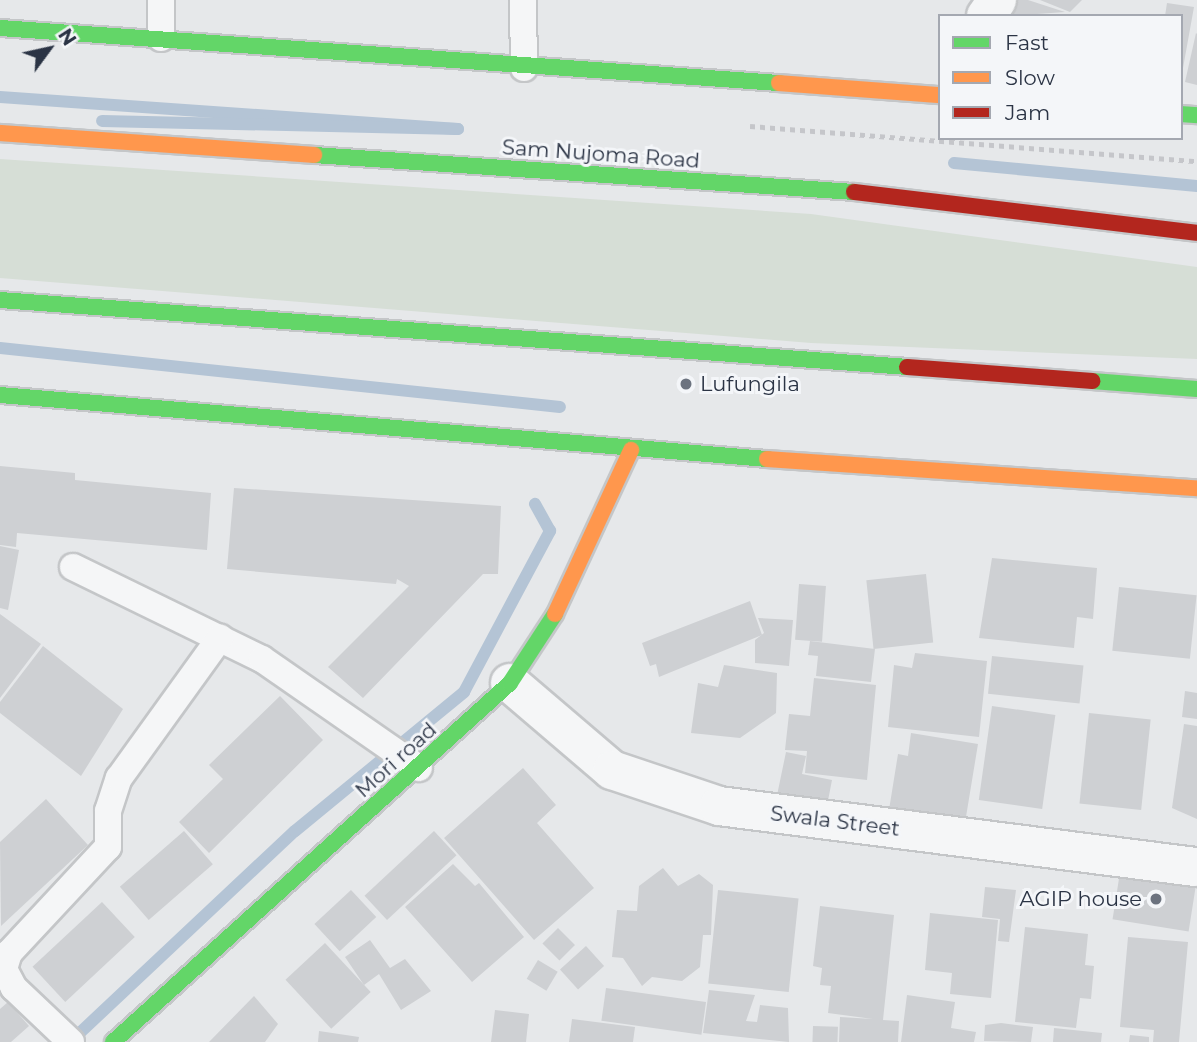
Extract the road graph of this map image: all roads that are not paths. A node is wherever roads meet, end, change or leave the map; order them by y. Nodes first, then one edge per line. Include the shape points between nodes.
1 (161, 0) edge
2 (523, 0) edge
3 (0, 27) edge
4 (161, 38) junction
5 (524, 68) junction
6 (937, 90) edge
7 (0, 133) edge
8 (1197, 233) edge
9 (0, 300) edge
10 (1197, 389) edge
11 (0, 395) edge
12 (631, 450) junction
13 (1197, 488) edge
14 (73, 567) dead end
15 (220, 638) junction
16 (510, 682) junction
17 (419, 768) junction
18 (1197, 867) edge
19 (71, 1042) edge
20 (113, 1042) edge

1 - 4 lane
2 - 5 lane
3 - 4 street
4 - 5 street
5 - 6 street
7 - 8 street, Sam Nujoma Road via 856,192
9 - 10 street
11 - 12 street
12 - 13 street
12 - 16 street, Mori road via 560,606
14 - 15 lane
15 - 17 lane via 261,659
15 - 19 lane via 119,778 102,856 9,953 4,969 14,988
16 - 17 street, Mori road
16 - 18 street, Swala Street via 612,770 719,806
17 - 20 street, Mori road

